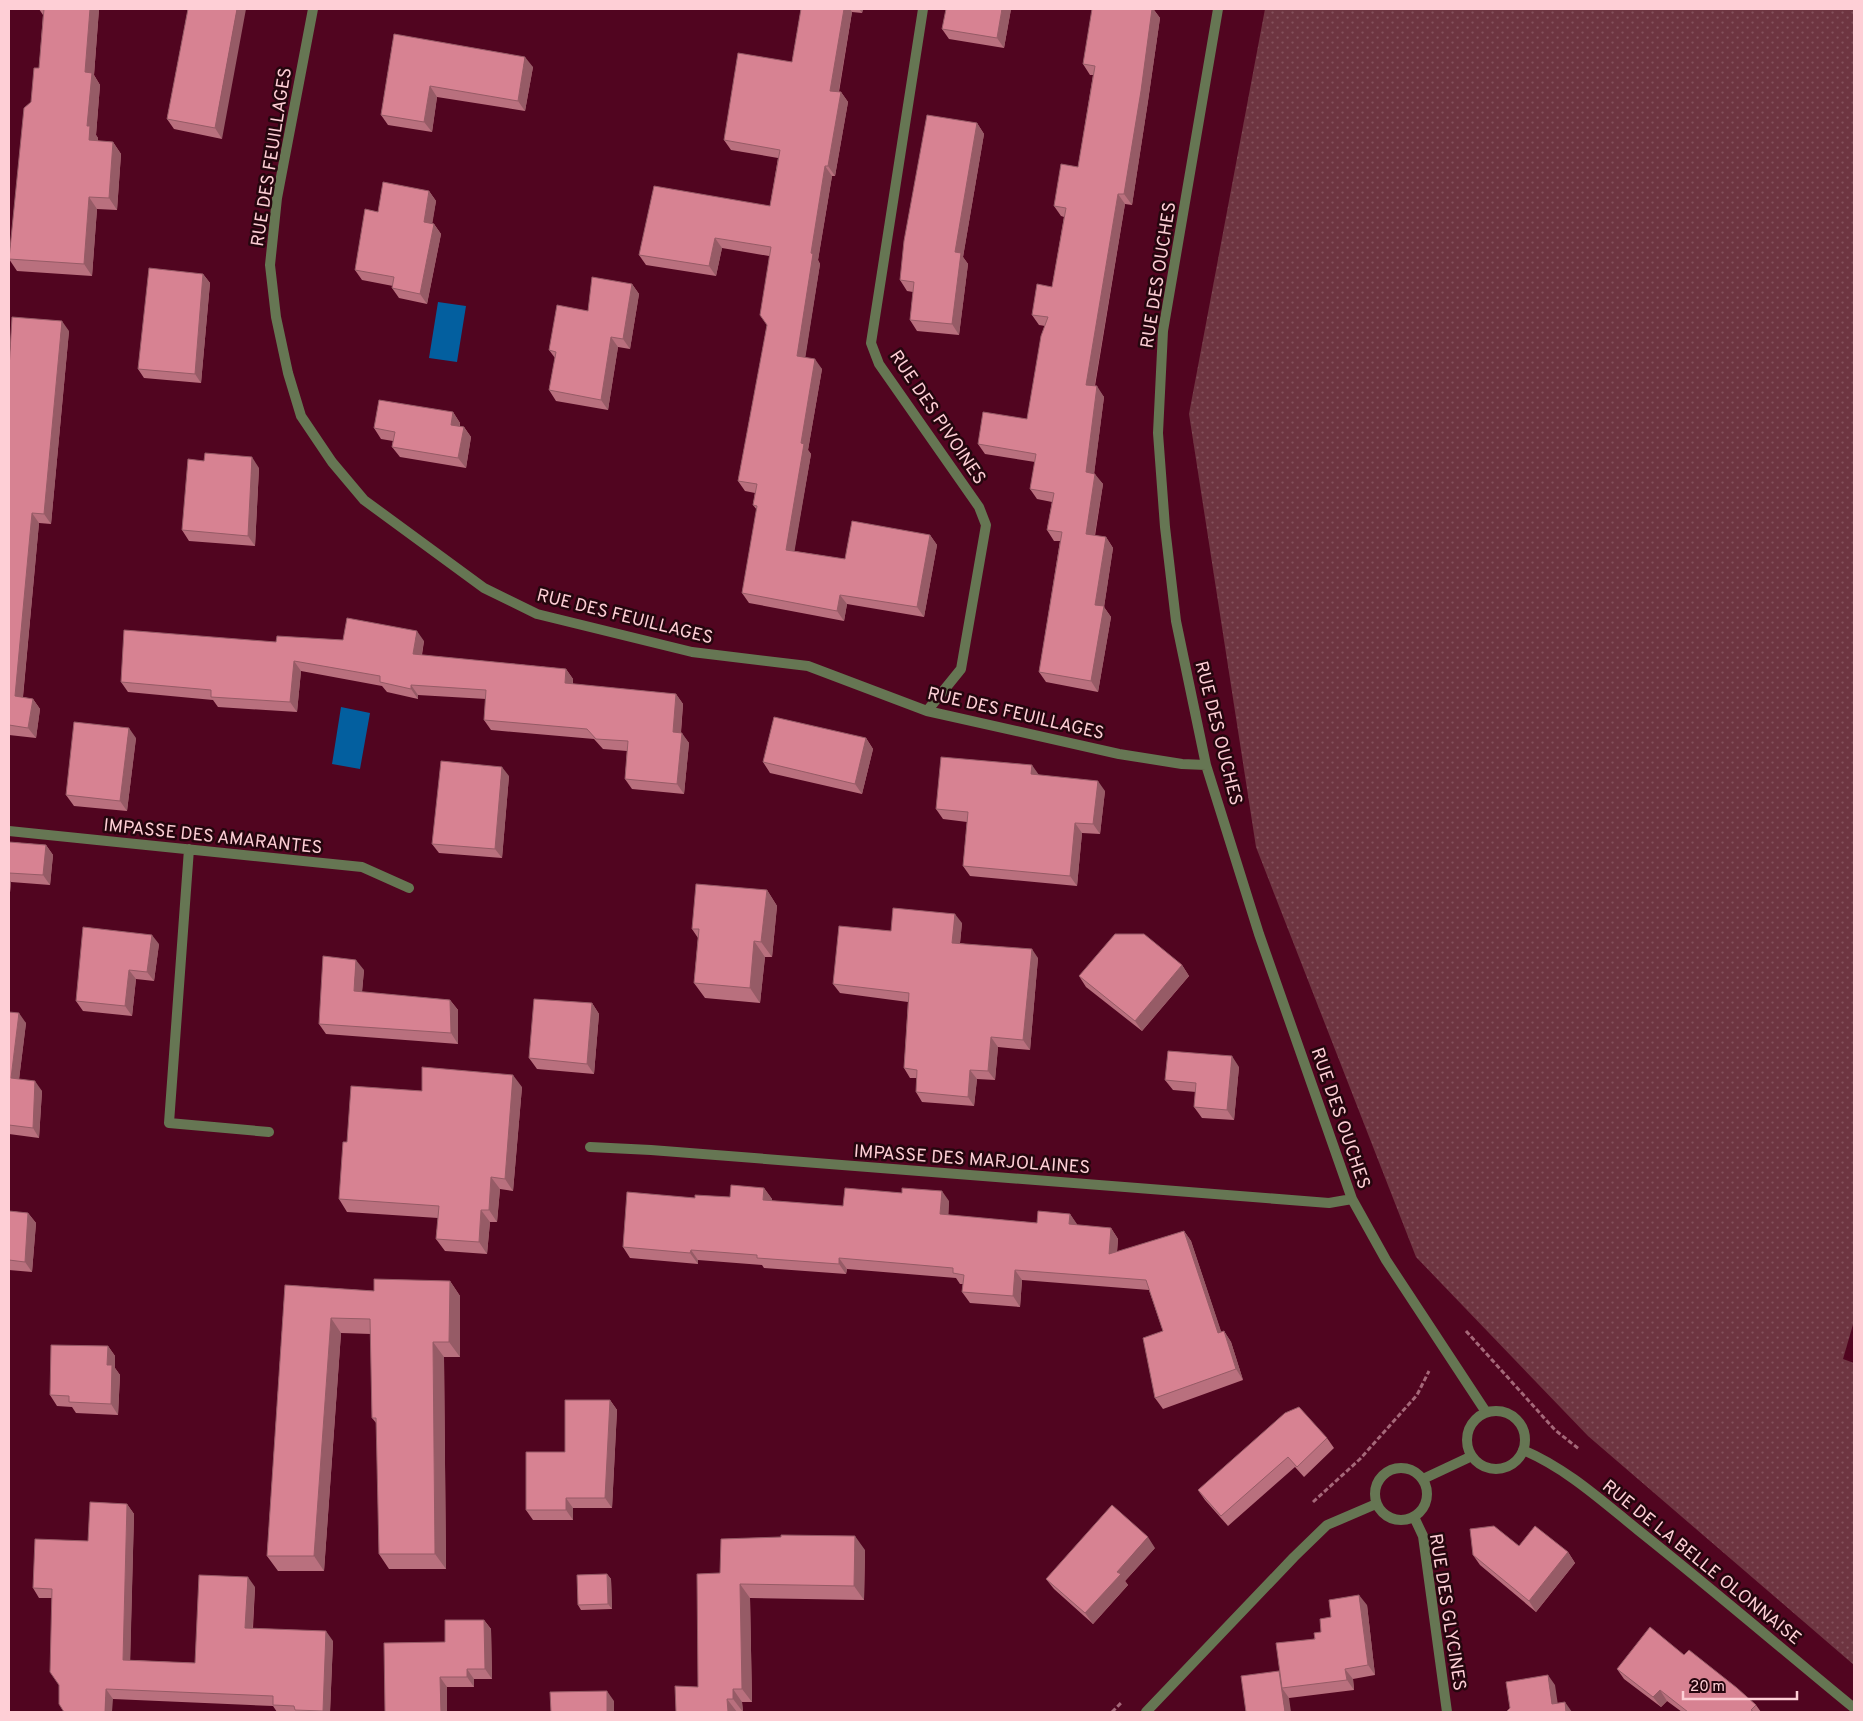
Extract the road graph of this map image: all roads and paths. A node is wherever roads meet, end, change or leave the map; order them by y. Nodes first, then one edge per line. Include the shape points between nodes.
1 (313, 9) edge
2 (923, 9) edge
3 (1218, 9) edge
4 (927, 711) junction
5 (1206, 764) junction
6 (9, 831) edge
7 (189, 850) junction
8 (409, 888) dead end
9 (269, 1132) dead end
10 (590, 1147) dead end
11 (1352, 1199) junction
12 (1460, 1325) dead end
13 (1486, 1412) junction
14 (1523, 1450) junction
15 (1583, 1453) dead end
16 (1472, 1456) junction
17 (1423, 1479) junction
18 (1376, 1504) junction
19 (1414, 1517) junction
20 (1854, 1708) edge
21 (1146, 1712) edge
22 (1447, 1712) edge

1 - 4 street, RUE DES FEUILLAGES via 277,198 270,266 276,318 301,416 332,462 364,500 484,588 537,614 692,652 808,666
2 - 4 street, RUE DES PIVOINES via 871,343 879,364 979,507 986,526 961,669
3 - 5 street, RUE DES OUCHES via 1163,331 1158,434 1176,621
4 - 5 street, RUE DES FEUILLAGES via 1119,754 1182,764
5 - 11 street, RUE DES OUCHES via 1259,934
6 - 7 street, IMPASSE DES AMARANTES
7 - 8 street, IMPASSE DES AMARANTES via 362,867
7 - 9 street via 169,1124
10 - 11 street, IMPASSE DES MARJOLAINES via 1329,1203
11 - 13 street, RUE DES OUCHES via 1386,1260
12 - 15 path via 1555,1430
13 - 14 street via 1508,1413 1518,1420 1525,1439
13 - 16 street via 1468,1430 1468,1448
14 - 16 street via 1519,1458 1504,1468 1486,1467
14 - 20 street, RUE DE LA BELLE OLONNAISE via 1536,1455 1596,1496
16 - 17 street
17 - 18 street via 1418,1472 1401,1466 1384,1472 1375,1487
17 - 19 street via 1427,1487 1426,1504
18 - 19 street via 1386,1515 1400,1520
18 - 21 street via 1327,1525
19 - 22 street, RUE DES GLYCINES via 1423,1536

